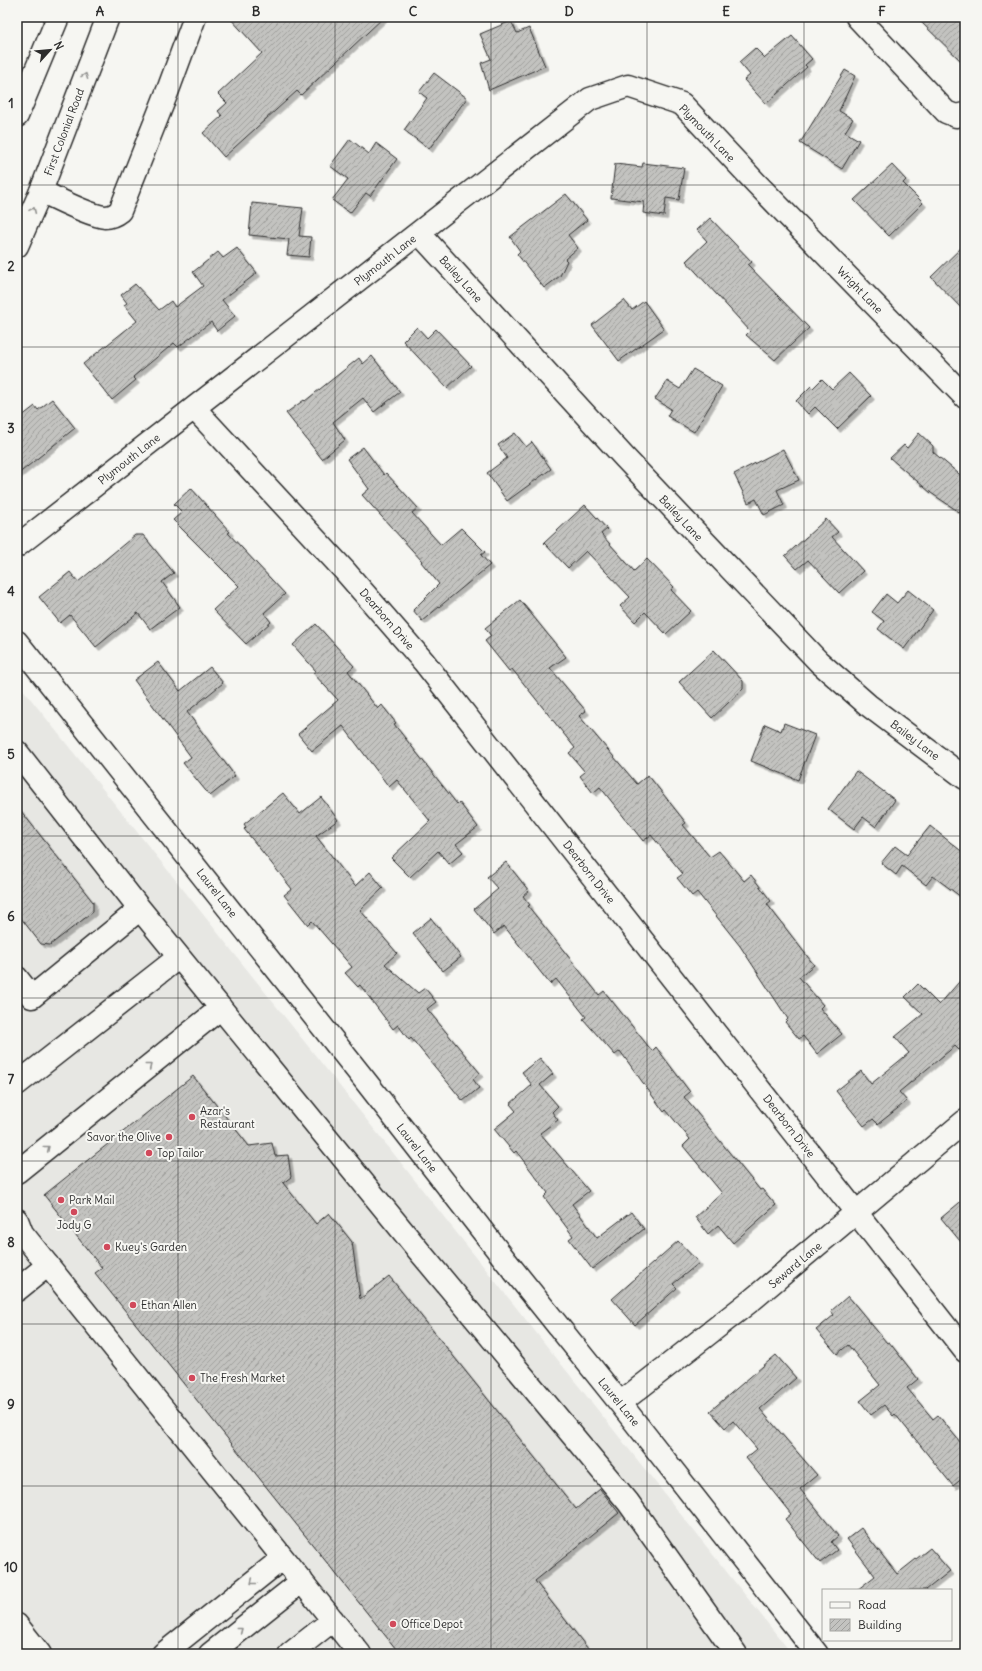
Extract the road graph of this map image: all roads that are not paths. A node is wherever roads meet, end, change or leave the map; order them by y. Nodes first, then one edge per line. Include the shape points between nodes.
1 (58, 17) edge
2 (108, 17) edge
3 (195, 17) edge
4 (857, 17) edge
5 (965, 114) edge
6 (17, 116) edge
7 (756, 183) joint
8 (41, 191) junction
9 (419, 233) junction
10 (17, 246) edge
11 (965, 397) edge
12 (194, 408) junction
13 (17, 546) edge
14 (17, 642) edge
15 (17, 752) edge
16 (965, 778) edge
17 (140, 909) junction
18 (179, 957) junction
19 (17, 978) edge
20 (221, 1008) junction
21 (17, 1084) edge
22 (965, 1121) edge
23 (17, 1172) edge
24 (857, 1213) junction
25 (17, 1220) edge
26 (48, 1265) junction
27 (17, 1290) edge
28 (965, 1351) edge
29 (620, 1403) junction
30 (283, 1558) junction
31 (302, 1581) junction
32 (333, 1620) junction
33 (17, 1625) edge
34 (40, 1654) edge
35 (163, 1654) edge
36 (210, 1654) edge
37 (290, 1654) edge
38 (360, 1654) edge
39 (736, 1654) edge
40 (817, 1654) edge

1 - 6 street
8 -> 2 street, First Colonial Road
3 - 8 street via 120,211 113,216 104,217
4 - 5 street via 946,112 956,116
7 - 9 street, Plymouth Lane via 682,104 628,86 590,99
7 - 11 street, Wright Lane
10 -> 8 street, First Colonial Road
9 - 12 street, Plymouth Lane
9 - 16 street, Bailey Lane via 630,464 819,662 868,705
12 - 13 street, Plymouth Lane
12 - 24 street, Dearborn Drive via 344,570 424,662
14 - 29 street, Laurel Lane
15 - 17 street
17 - 18 street
17 - 19 street via 32,997
18 - 20 street
18 - 21 street
23 -> 20 street
20 - 39 street via 628,1502
22 - 24 street, Seward Lane
24 - 28 street, Dearborn Drive
24 - 29 street, Seward Lane via 753,1299
25 - 26 street via 22,1233
26 - 27 street
26 - 30 street
29 - 40 street, Laurel Lane
30 - 31 street
30 -> 35 street
31 - 32 street
36 -> 31 street
32 - 37 street
32 - 38 street
33 - 34 street

